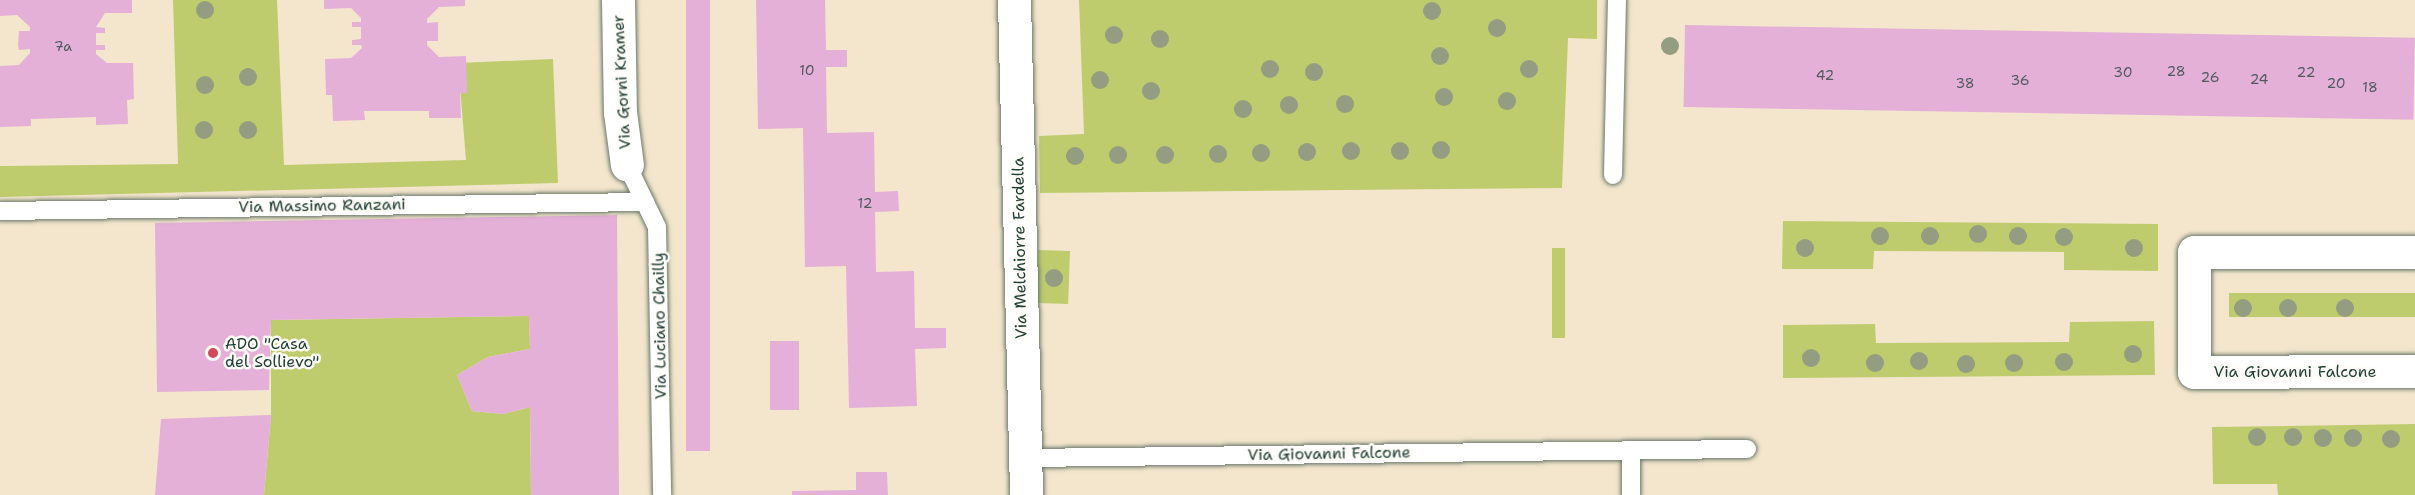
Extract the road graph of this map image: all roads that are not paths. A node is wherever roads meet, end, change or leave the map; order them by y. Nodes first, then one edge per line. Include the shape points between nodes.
1 (618, 0) edge
2 (1014, 0) edge
3 (1617, 0) edge
4 (627, 165) joint
5 (1613, 175) dead end
6 (645, 202) junction
7 (0, 211) edge
8 (2415, 252) edge
9 (2415, 371) edge
10 (1747, 449) dead end
11 (1631, 451) junction
12 (1026, 458) junction
13 (662, 495) edge
14 (1026, 495) edge
15 (1631, 495) edge

1 - 4 street, Via Gorni Kramer via 620,112
2 - 12 street, Via Melchiorre Fardella
3 - 5 lane
4 - 6 lane, Via Luciano Chailly
6 - 7 lane, Via Massimo Ranzani
6 - 13 lane, Via Luciano Chailly via 657,227 658,243
8 - 9 street, Via Giovanni Falcone via 2194,252 2194,372
10 - 11 lane, Via Giovanni Falcone
11 - 12 lane, Via Giovanni Falcone
11 - 15 lane
12 - 14 street, Via Melchiorre Fardella

